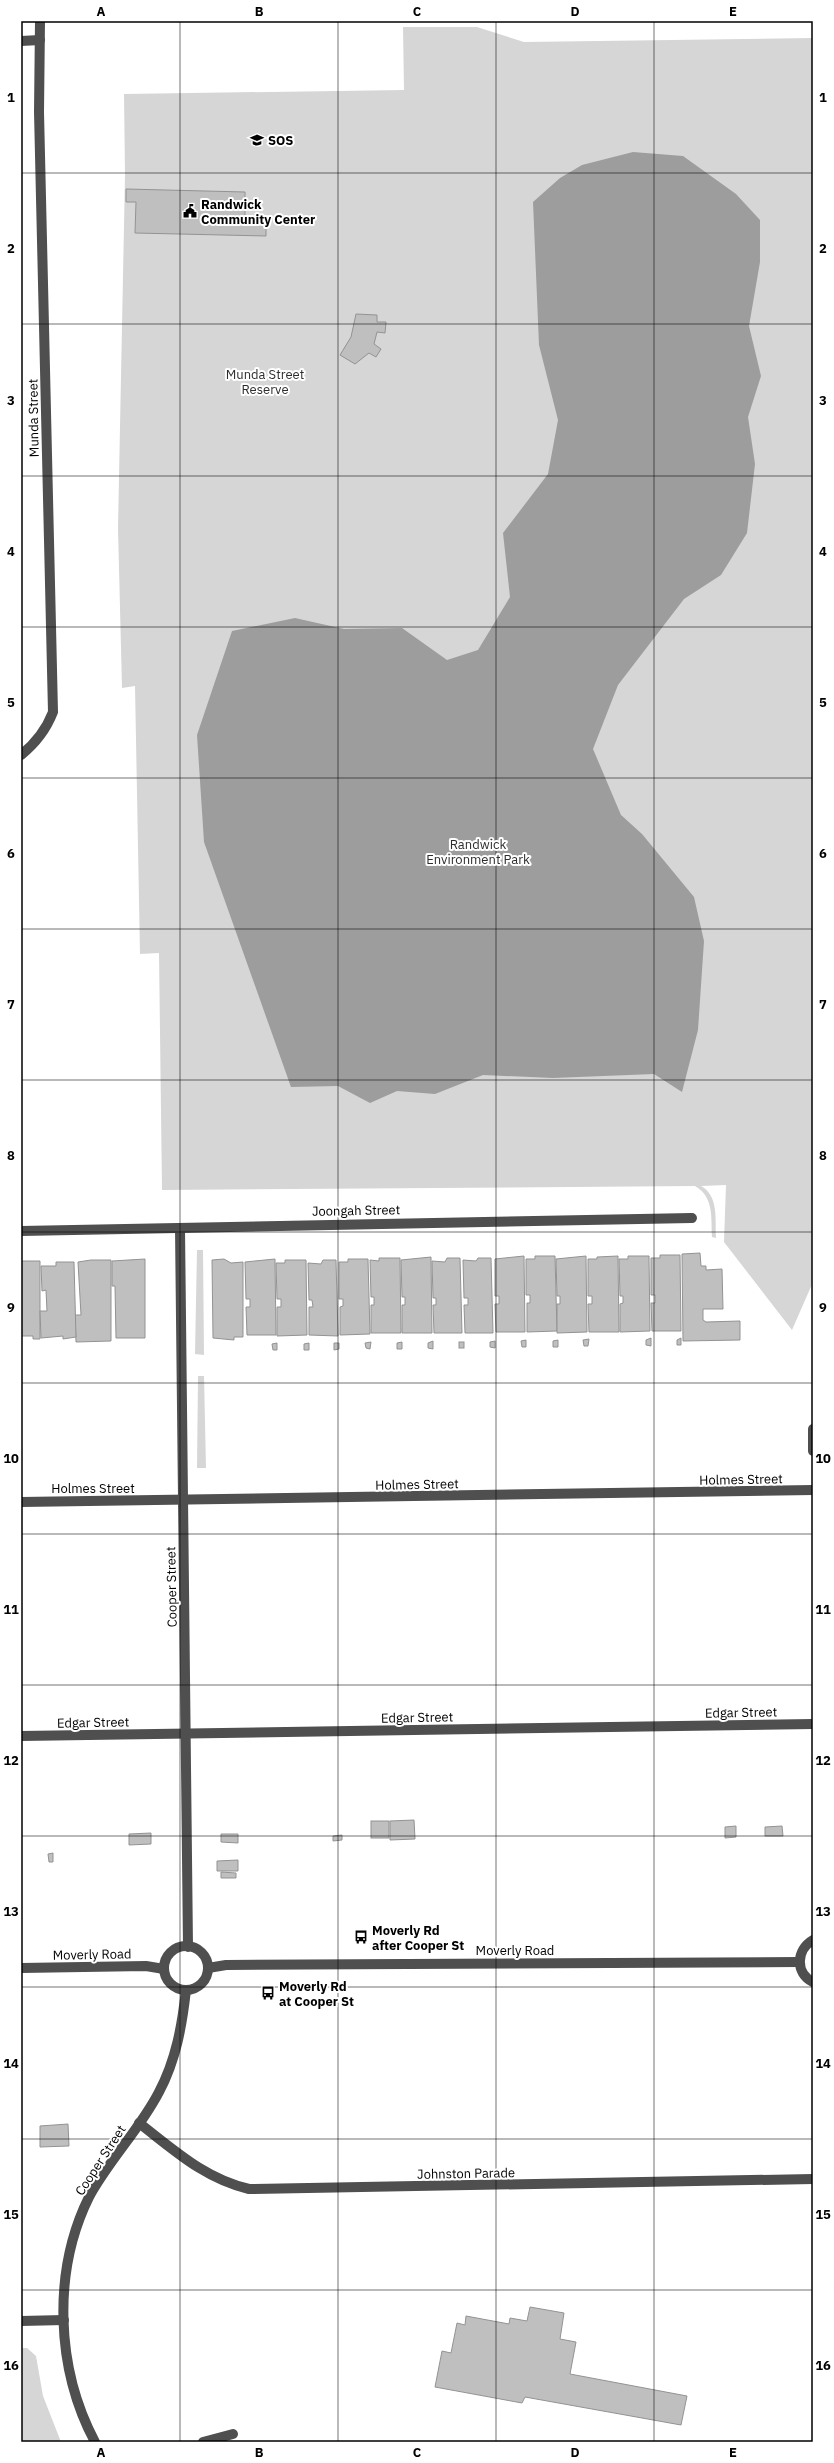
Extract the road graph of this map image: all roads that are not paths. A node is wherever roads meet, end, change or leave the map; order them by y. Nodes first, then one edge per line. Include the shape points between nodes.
1 (40, 21) edge
2 (40, 40) junction
3 (21, 41) edge
4 (21, 755) edge
5 (692, 1218) dead end
6 (180, 1228) junction
7 (21, 1231) edge
8 (813, 1429) edge
9 (813, 1451) edge
10 (813, 1490) edge
11 (183, 1501) junction
12 (21, 1502) edge
13 (813, 1724) edge
14 (185, 1733) junction
15 (21, 1736) edge
16 (813, 1940) edge
17 (188, 1947) junction
18 (799, 1962) junction
19 (21, 1968) edge
20 (208, 1968) junction
21 (164, 1969) junction
22 (813, 1982) edge
23 (186, 1990) junction
24 (139, 2123) junction
25 (813, 2179) edge
26 (64, 2320) junction
27 (21, 2321) edge
28 (233, 2434) dead end
29 (95, 2442) edge
30 (203, 2442) edge

1 - 2 street, Munda Street
2 - 3 street
2 - 4 street, Munda Street via 39,119 54,712 47,727 34,744
5 - 6 street, Joongah Street
6 - 7 street, Joongah Street
6 - 11 street, Cooper Street
8 - 9 street
10 - 11 street, Holmes Street
11 - 12 street, Holmes Street
11 - 14 street, Cooper Street
13 - 14 street, Edgar Street
14 - 15 street, Edgar Street
14 - 17 street, Cooper Street
16 - 18 street via 803,1948
17 - 20 street via 200,1951
17 - 21 street via 171,1952 164,1963
18 - 20 street, Moverly Road via 226,1965
18 - 22 street via 804,1975
19 - 21 street, Moverly Road via 146,1966
20 - 23 street via 207,1975 199,1986
21 - 23 street via 168,1982
23 - 24 street, Cooper Street via 183,2022 172,2063 159,2093
24 - 25 street, Johnston Parade via 210,2176 227,2184 249,2189
24 - 26 street, Cooper Street via 101,2176 79,2220 68,2264
26 - 27 street
26 - 29 street, Cooper Street via 69,2370 75,2395
28 - 30 street

